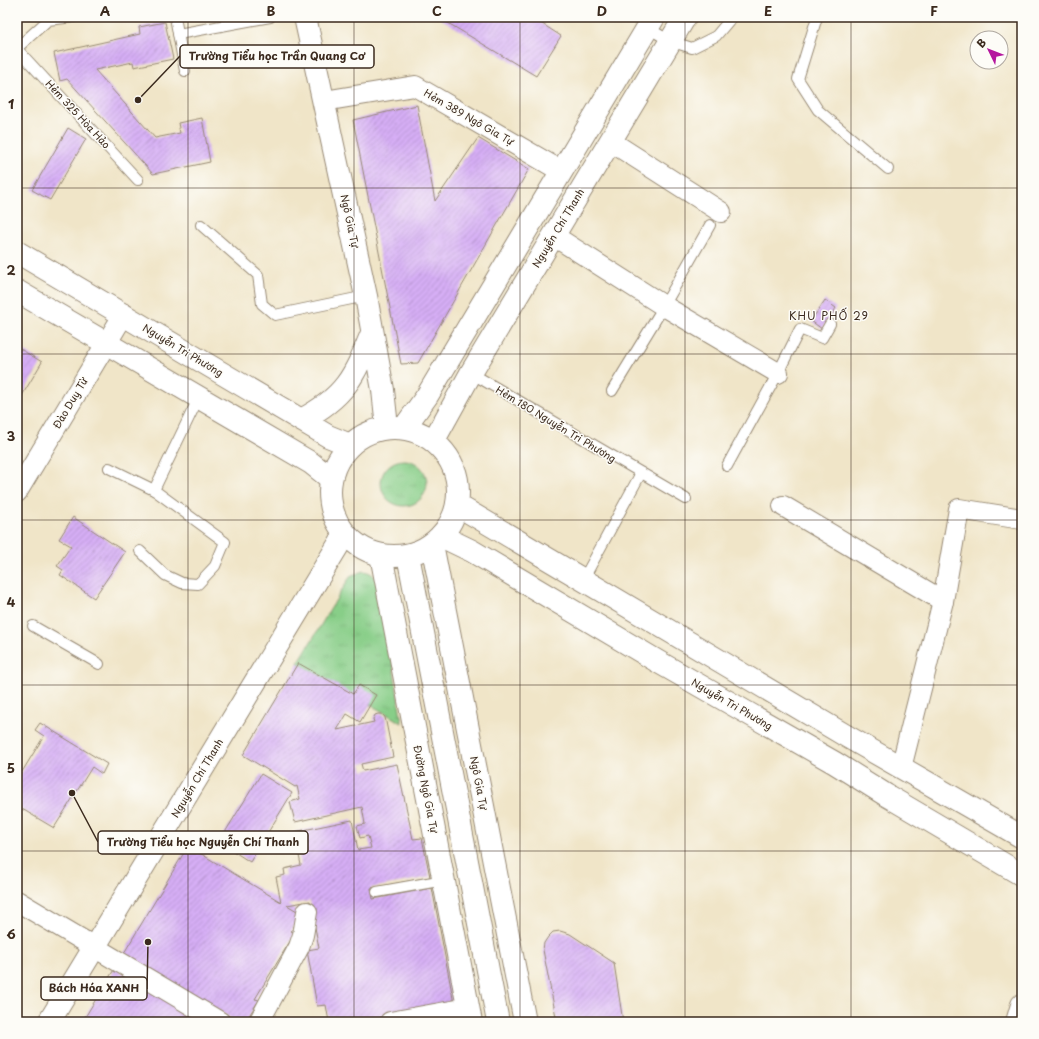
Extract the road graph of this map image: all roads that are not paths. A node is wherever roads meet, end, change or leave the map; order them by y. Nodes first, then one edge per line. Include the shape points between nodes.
1 (73, 17) edge
2 (175, 17) edge
3 (270, 17) edge
4 (305, 17) edge
5 (685, 17) edge
6 (732, 17) edge
7 (817, 17) edge
8 (651, 22) edge
9 (178, 34) junction
10 (670, 41) junction
11 (17, 48) edge
12 (185, 71) dead end
13 (324, 101) junction
14 (610, 141) junction
15 (888, 169) dead end
16 (561, 171) junction
17 (138, 180) dead end
18 (715, 218) joint
19 (201, 225) dead end
20 (554, 236) junction
21 (17, 252) edge
22 (17, 291) edge
23 (366, 296) junction
24 (664, 306) junction
25 (124, 314) junction
26 (830, 324) dead end
27 (372, 333) junction
28 (107, 343) junction
29 (778, 373) junction
30 (471, 374) junction
31 (612, 392) dead end
32 (200, 397) junction
33 (301, 420) junction
34 (395, 428) junction
35 (434, 440) junction
36 (350, 445) junction
37 (727, 466) dead end
38 (109, 468) dead end
39 (640, 474) junction
40 (331, 479) junction
41 (154, 490) junction
42 (17, 492) edge
43 (686, 500) dead end
44 (457, 505) junction
45 (783, 506) dead end
46 (1022, 519) edge
47 (345, 534) junction
48 (436, 540) junction
49 (140, 552) dead end
50 (408, 555) junction
51 (381, 556) junction
52 (583, 580) junction
53 (943, 601) junction
54 (33, 626) dead end
55 (99, 664) dead end
56 (901, 768) junction
57 (886, 795) junction
58 (1022, 837) edge
59 (1022, 875) edge
60 (444, 880) junction
61 (377, 892) dead end
62 (17, 901) edge
63 (308, 912) dead end
64 (95, 947) junction
65 (1022, 1005) edge
66 (497, 1013) edge
67 (470, 1015) edge
68 (49, 1022) edge
69 (220, 1022) edge
70 (258, 1022) edge
71 (390, 1022) edge
72 (525, 1022) edge
73 (1017, 1022) edge

1 - 11 lane via 48,20
2 - 9 lane
3 - 9 lane
4 - 13 main road, Ngô Gia Tự
5 - 10 main road, Nguyễn Chí Thanh
6 - 10 lane via 716,36 692,48
7 - 15 lane via 798,79 818,110
8 - 10 lane
8 - 16 main road
9 - 12 lane
10 - 14 main road, Nguyễn Chí Thanh
11 - 17 lane, Hẻm 325 Hòa Hảo
13 - 16 street, Hẻm 389 Ngô Gia Tự via 415,86
13 - 23 main road, Ngô Gia Tự
14 - 18 street
14 - 20 main road, Nguyễn Chí Thanh
16 - 34 main road via 431,389
18 - 24 lane
19 - 23 lane via 258,275 262,304 275,315
20 - 24 street
20 - 30 main road, Nguyễn Chí Thanh
21 - 25 main road, Nguyễn Tri Phương
22 - 28 main road
23 - 27 main road, Ngô Gia Tự
24 - 29 street
24 - 31 lane
25 - 28 street, Đào Duy Từ
25 - 33 main road, Nguyễn Tri Phương
26 - 29 lane via 822,338 800,328
27 - 33 main road via 353,375 343,389 331,402
27 - 34 main road, Ngô Gia Tự via 383,390
28 - 32 main road
28 - 42 street, Đào Duy Từ
29 - 37 lane
30 - 35 main road, Nguyễn Chí Thanh
30 - 39 lane, Hẻm 180 Nguyễn Tri Phương
32 - 40 main road via 311,463
32 - 41 lane
33 - 36 main road, Nguyễn Tri Phương
34 - 35 main road via 422,433
34 - 36 main road via 374,430
35 - 44 main road via 446,453 455,469 459,487
36 - 40 main road via 338,461
38 - 41 lane
39 - 43 lane, Hẻm 180 Nguyễn Tri Phương
39 - 52 lane
40 - 47 main road via 332,508
41 - 49 lane via 225,542 214,566 198,584 182,583 165,574
44 - 48 main road via 451,522
44 - 52 main road
45 - 53 street
46 - 53 street via 959,509
47 - 51 main road via 361,547
47 - 64 main road, Nguyễn Chí Thanh
48 - 50 main road
48 - 57 main road, Nguyễn Tri Phương via 472,551
48 - 72 main road, Ngô Gia Tự
50 - 51 main road
50 - 66 main road
51 - 60 main road, Đường Ngô Gia Tự
52 - 56 main road
53 - 56 street
54 - 55 lane
56 - 57 main road
56 - 58 main road
57 - 59 main road, Nguyễn Tri Phương
60 - 61 lane
60 - 67 main road, Đường Ngô Gia Tự
62 - 64 street
63 - 70 street via 299,948
64 - 68 main road, Nguyễn Chí Thanh
64 - 69 street
65 - 73 main road
66 - 67 main road
67 - 71 street

